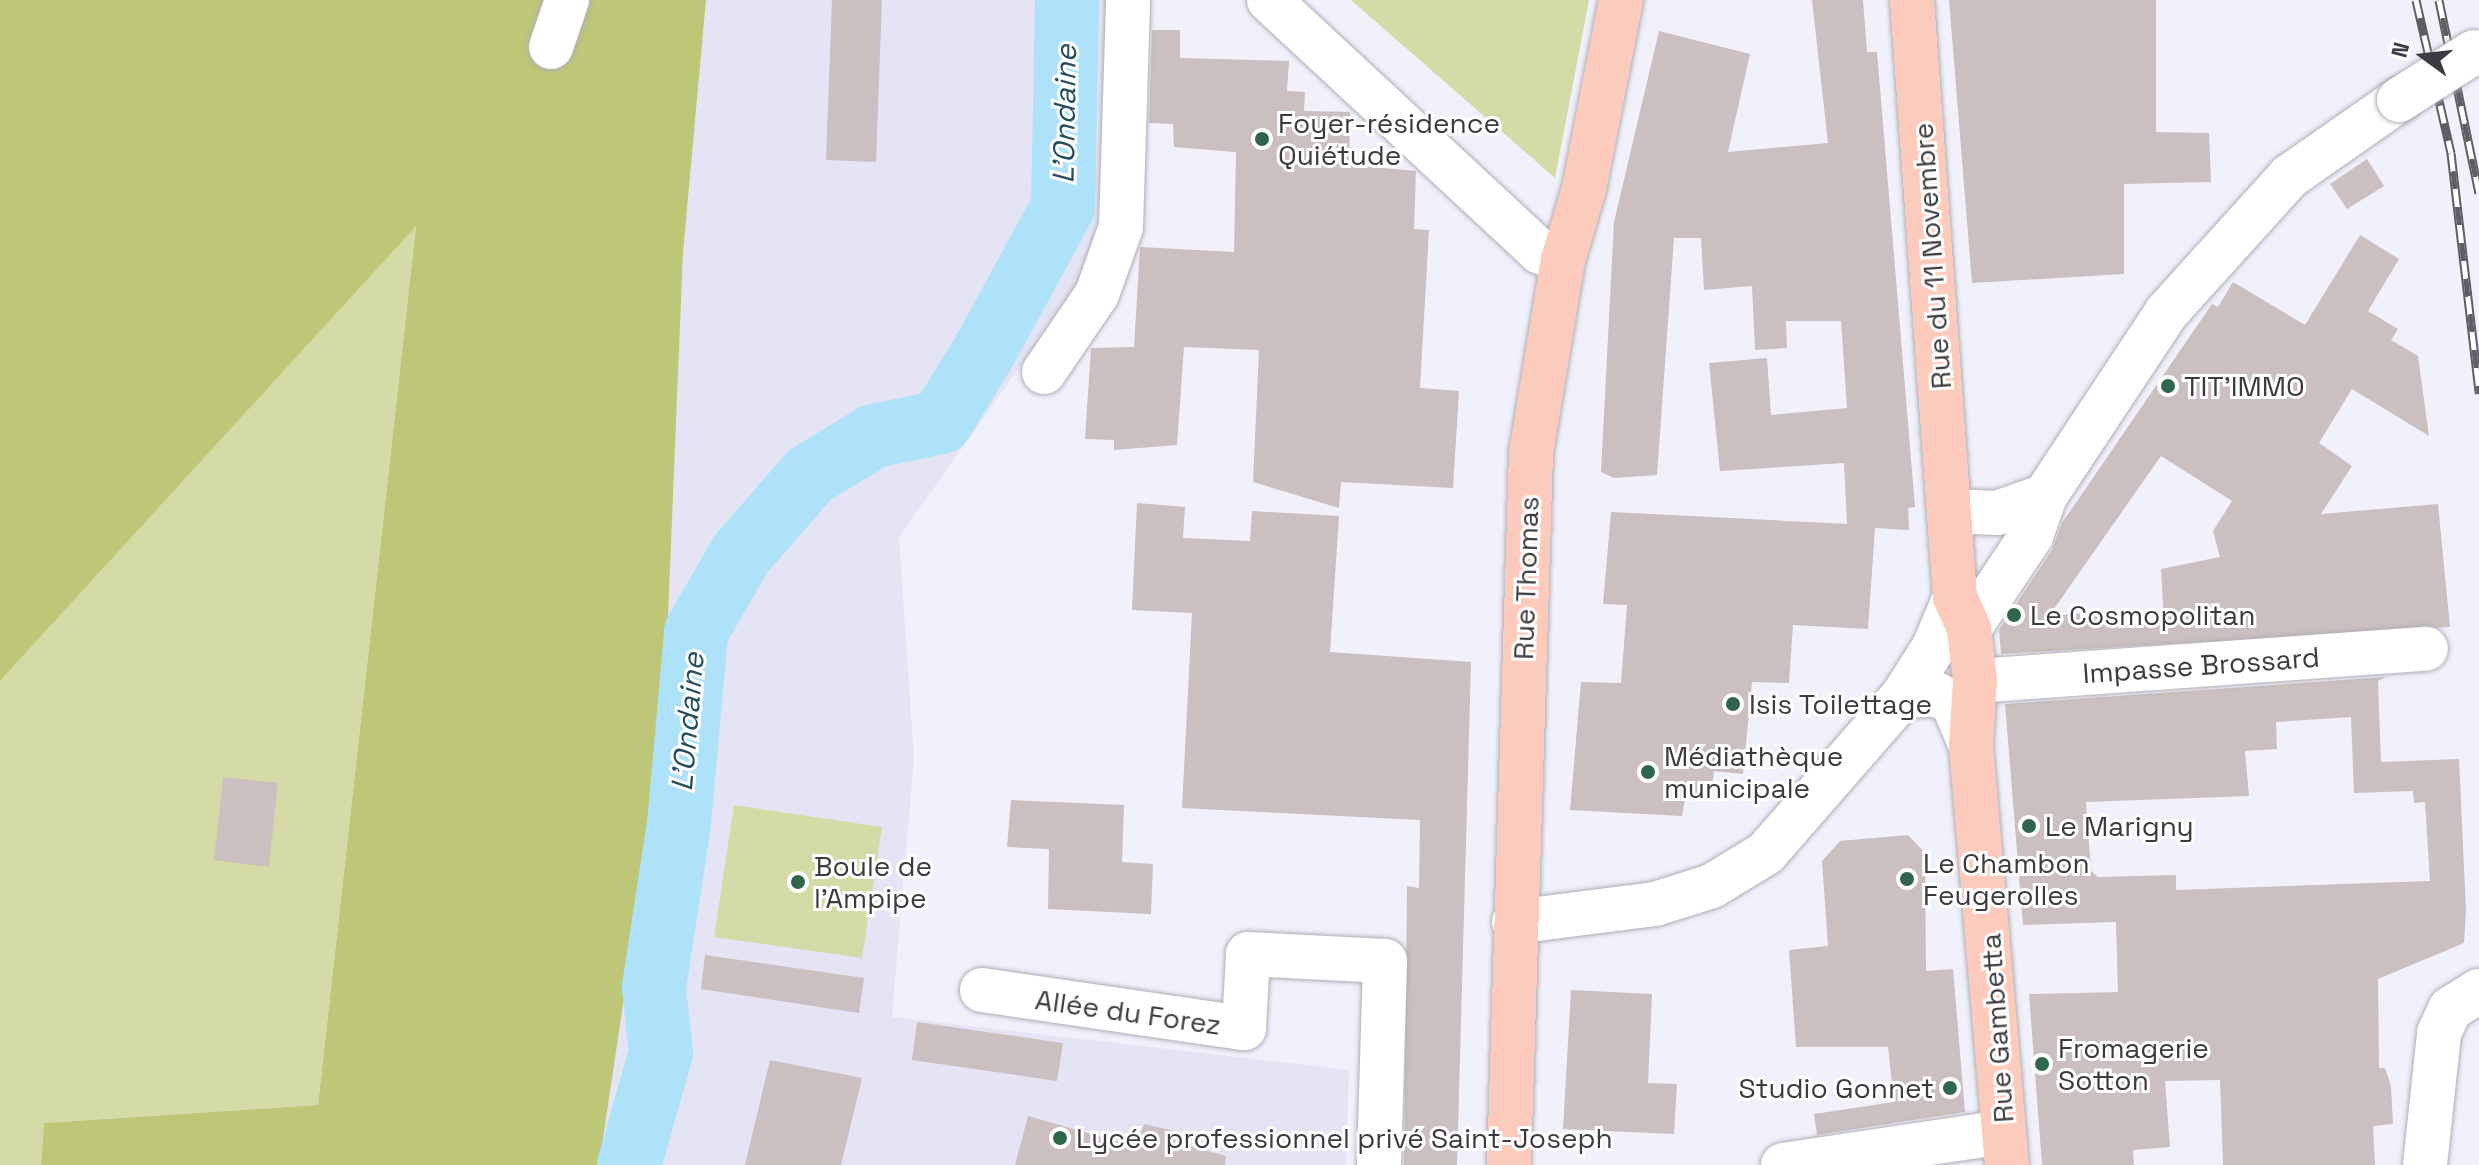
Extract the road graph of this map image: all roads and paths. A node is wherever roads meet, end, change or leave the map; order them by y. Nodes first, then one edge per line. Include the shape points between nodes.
1 (567, 0) edge
2 (1128, 0) edge
3 (1269, 0) edge
4 (1621, 0) edge
5 (1912, 0) edge
6 (551, 47) dead end
7 (2477, 50) edge
8 (1563, 260) junction
9 (1044, 372) dead end
10 (2045, 496) junction
11 (1951, 511) junction
12 (1962, 613) junction
13 (2426, 649) dead end
14 (1975, 681) junction
15 (1903, 696) junction
16 (1971, 746) junction
17 (1514, 922) junction
18 (982, 990) dead end
19 (2479, 991) edge
20 (2006, 1148) edge
21 (1379, 1165) edge
22 (1509, 1165) edge
23 (1783, 1165) edge
24 (2425, 1165) edge

1 - 6 street
2 - 9 street via 1121,227 1097,294
3 - 8 street via 1540,252
4 - 8 main road, Rue Thomas via 1584,189
5 - 11 main road, Rue du 11 Novembre
7 - 10 street, bridge via 2290,176 2166,313
8 - 17 main road, Rue Thomas via 1531,453
10 - 11 street via 1997,513
10 - 12 street via 2031,536
11 - 12 main road, Rue Gambetta
12 - 14 main road, Rue Gambetta
12 - 15 street
13 - 14 street, Impasse Brossard
14 - 16 main road, Rue Gambetta
15 - 16 street via 1936,694 1953,703
15 - 17 street via 1791,832 1712,886 1655,904
16 - 20 main road, Rue Gambetta
17 - 22 main road, Rue Thomas
18 - 21 street, Allée du Forez via 1244,1028 1248,954 1385,961
19 - 24 street via 2450,1009 2439,1033
20 - 23 street

